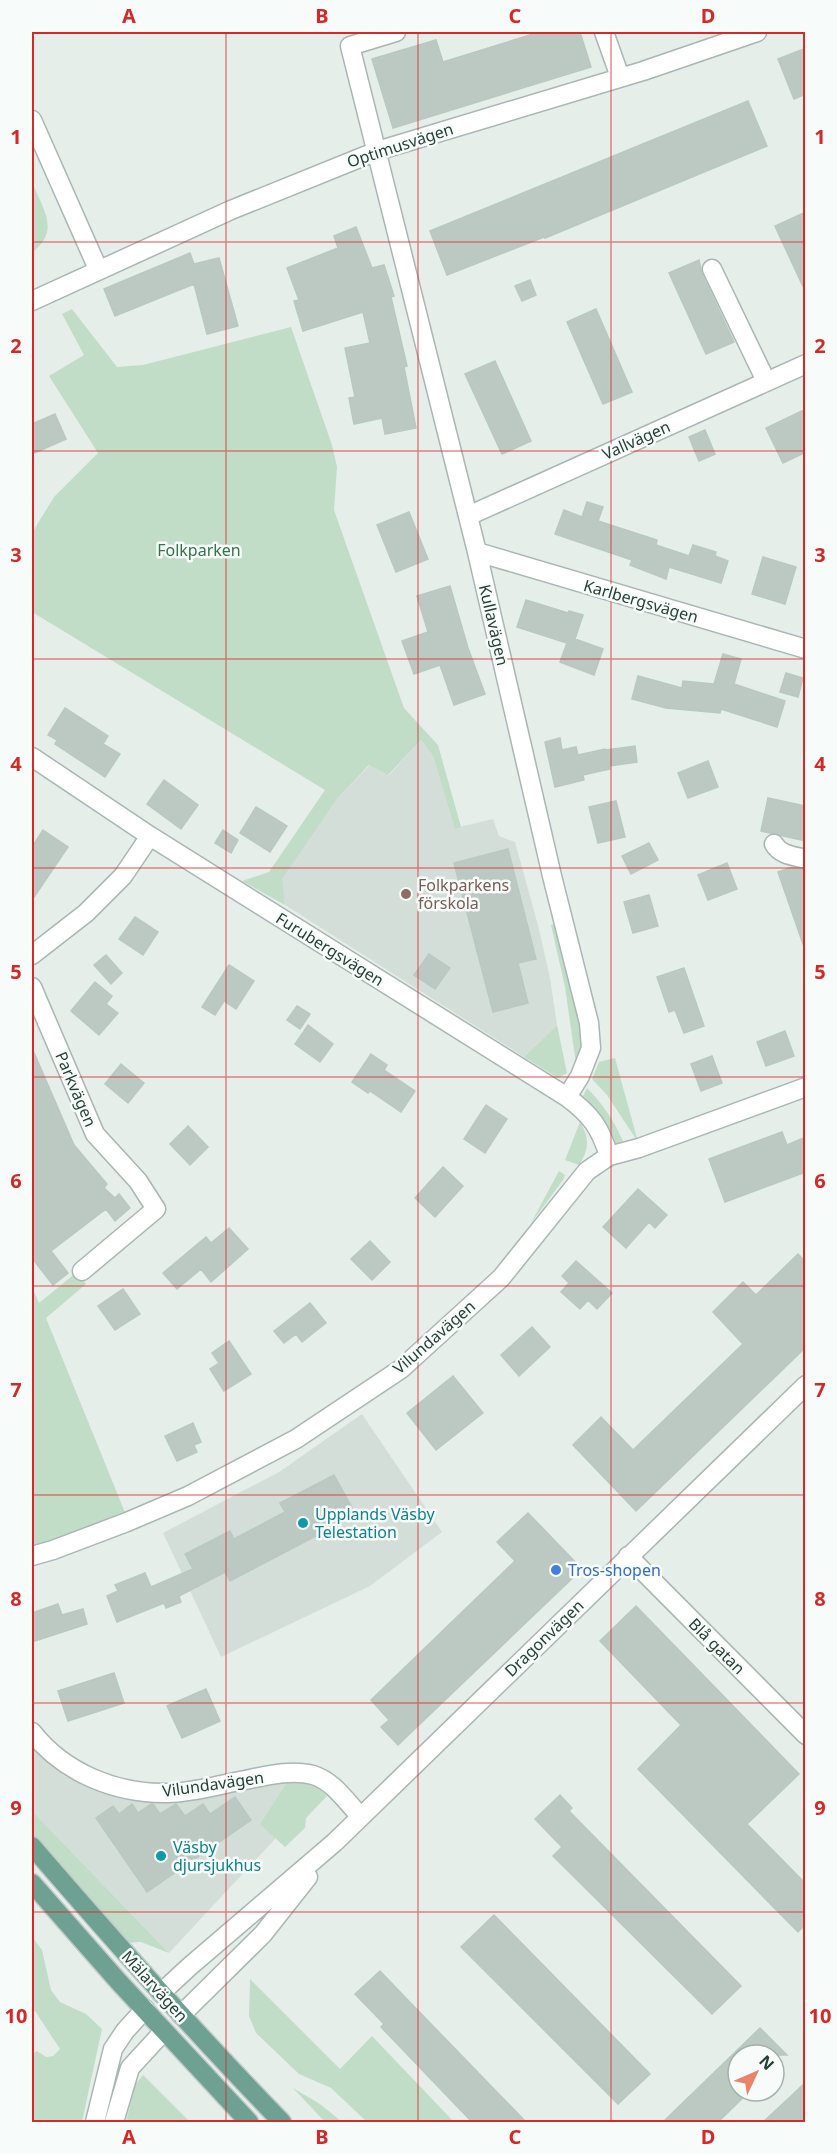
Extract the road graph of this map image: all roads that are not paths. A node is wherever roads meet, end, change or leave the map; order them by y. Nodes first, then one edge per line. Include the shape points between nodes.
1 (396, 32) edge
2 (604, 32) edge
3 (757, 32) edge
4 (620, 77) junction
5 (32, 120) edge
6 (377, 151) junction
7 (712, 268) dead end
8 (99, 269) junction
9 (56, 291) junction
10 (32, 301) edge
11 (32, 305) edge
12 (806, 364) edge
13 (766, 381) junction
14 (468, 516) junction
15 (477, 552) junction
16 (806, 649) edge
17 (32, 757) edge
18 (150, 836) junction
19 (774, 844) dead end
20 (806, 859) edge
21 (32, 955) edge
22 (32, 987) edge
23 (806, 1087) edge
24 (567, 1097) junction
25 (609, 1156) junction
26 (82, 1270) dead end
27 (806, 1385) edge
28 (32, 1556) edge
29 (628, 1556) junction
30 (32, 1732) edge
31 (806, 1735) edge
32 (360, 1816) junction
33 (335, 1842) junction
34 (32, 1846) edge
35 (32, 1883) edge
36 (161, 1994) junction
37 (145, 2010) junction
38 (181, 2014) junction
39 (164, 2031) junction
40 (95, 2122) edge
41 (114, 2122) edge
42 (249, 2122) edge
43 (282, 2122) edge

1 - 6 street, Kullavägen via 350,46
2 - 4 street
3 - 4 street, Optimusvägen
4 - 6 street, Optimusvägen
5 - 8 street
6 - 8 street, Optimusvägen
6 - 14 street, Kullavägen
7 - 13 street
8 - 9 street, Optimusvägen
9 - 10 street, Optimusvägen
9 - 11 street, Optimusvägen
12 - 13 street, Vallvägen
13 - 14 street, Vallvägen
14 - 15 street, Kullavägen
15 - 16 street, Karlbergsvägen
15 - 24 street, Kullavägen via 589,1023 591,1048
17 - 18 street, Furubergsvägen
18 - 21 street via 123,876 86,913
18 - 24 street, Furubergsvägen
19 - 20 street via 783,853
22 - 26 street, Parkvägen via 95,1134 138,1181 156,1209
23 - 25 street, Vilundavägen
24 - 25 street, Furubergsvägen via 588,1113 602,1134
25 - 28 street, Vilundavägen via 587,1172 501,1278 401,1369 296,1439 188,1496
27 - 29 street, Dragonvägen
29 - 31 street, Blå gatan
29 - 32 street, Dragonvägen
30 - 32 street, Vilundavägen via 67,1766 129,1790 169,1793 299,1772 329,1783
32 - 33 street, Dragonvägen
33 - 36 street, Dragonvägen
33 - 38 street, Dragonvägen via 263,1934
34 - 36 main road, Mälarvägen
35 - 37 main road, Mälarvägen
36 - 37 main road
36 - 38 main road, Mälarvägen
37 - 39 main road, Mälarvägen
37 - 40 street via 113,2049
38 - 39 main road
38 - 43 main road, Mälarvägen
39 - 41 street via 130,2067
39 - 42 main road, Mälarvägen

